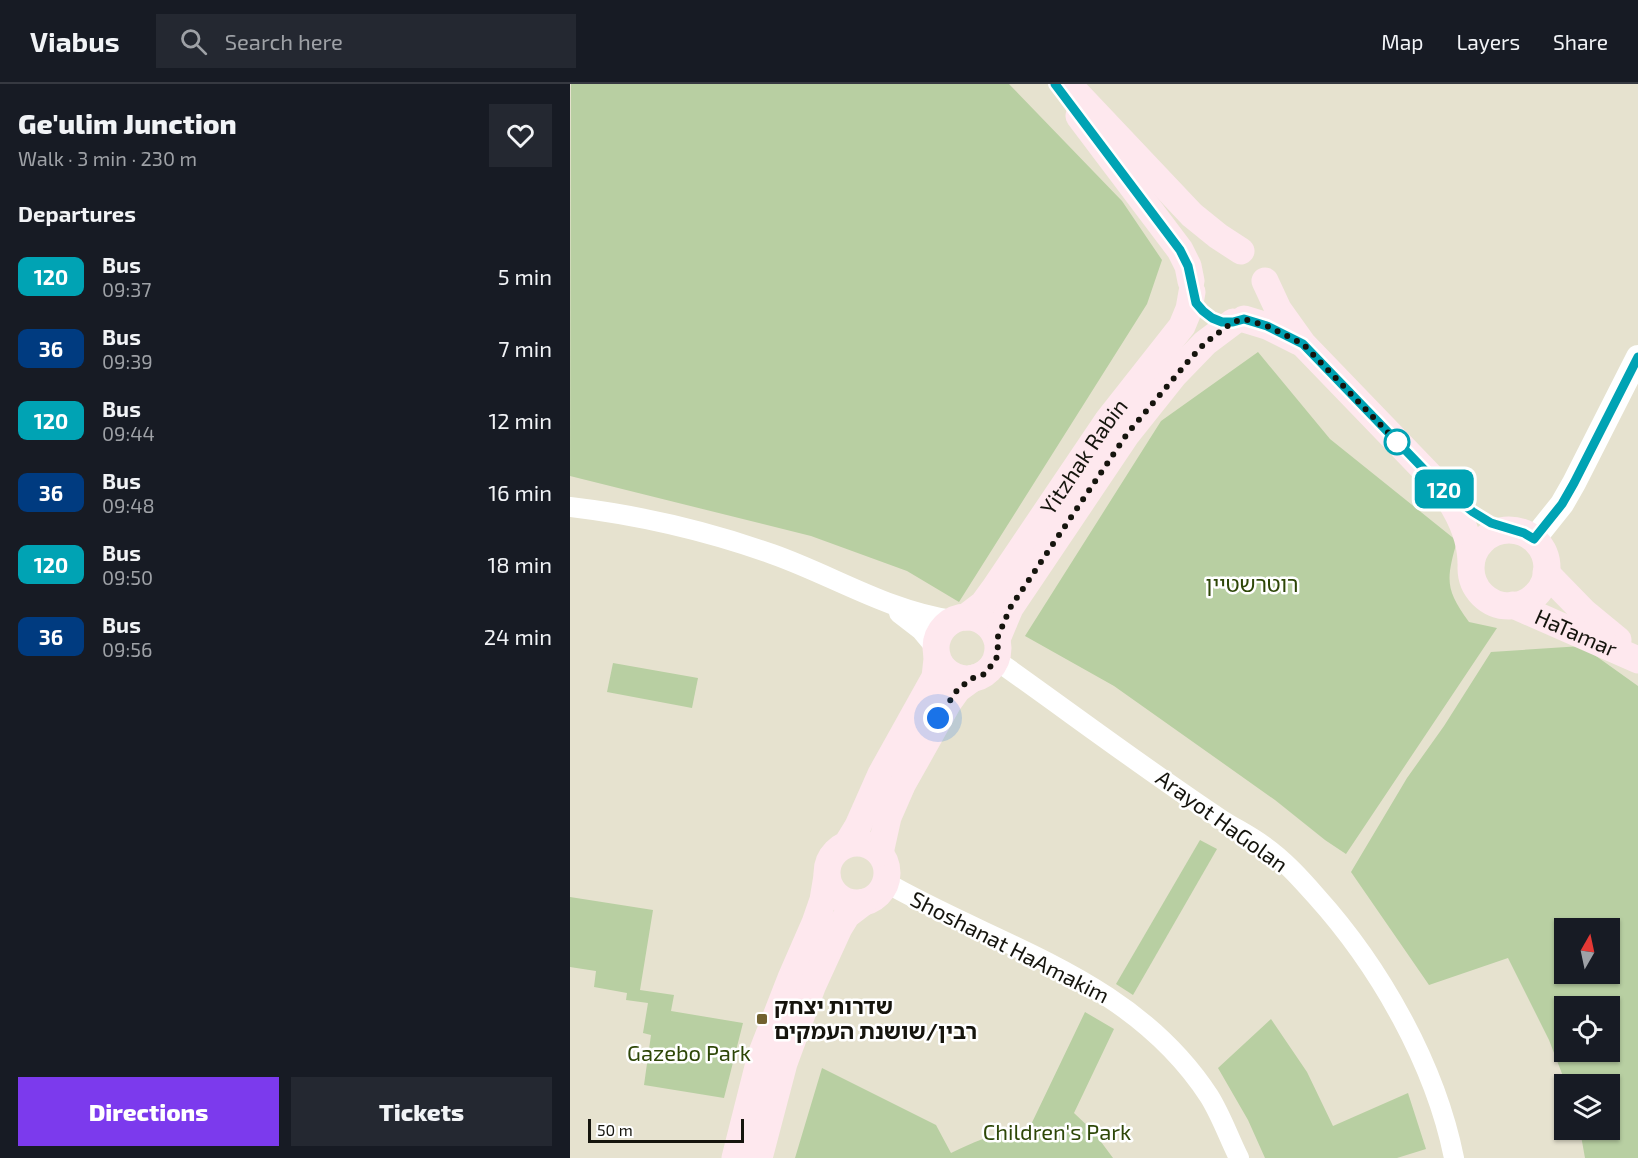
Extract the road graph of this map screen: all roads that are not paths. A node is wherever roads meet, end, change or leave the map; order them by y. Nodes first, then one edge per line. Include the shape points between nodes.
1 (1055, 84) edge
2 (1068, 84) edge
3 (1241, 251) junction
4 (1265, 281) junction
5 (1192, 286) junction
6 (1239, 320) junction
7 (1303, 344) junction
8 (1638, 357) edge
9 (1439, 485) junction
10 (570, 507) edge
11 (1509, 530) junction
12 (1534, 539) junction
13 (1471, 561) junction
14 (1546, 573) junction
15 (885, 602) junction
16 (1513, 605) junction
17 (959, 619) junction
18 (996, 650) junction
19 (937, 653) junction
20 (1638, 658) edge
21 (973, 678) junction
22 (847, 844) junction
23 (880, 853) junction
24 (827, 876) junction
25 (885, 882) junction
26 (864, 902) junction
27 (735, 1158) edge
28 (759, 1158) edge
29 (1239, 1158) edge
30 (1454, 1158) edge

1 - 5 main road via 1180,250
2 - 3 main road via 1192,215
3 - 4 main road via 1255,260
3 - 5 main road via 1222,249 1201,260
4 - 6 main road via 1261,303
4 - 7 main road via 1278,309
5 - 6 main road via 1196,303 1212,318 1222,322
5 - 17 main road, Yitzhak Rabin via 1182,326 1108,420 983,604
6 - 7 main road via 1275,329
6 - 18 main road, Yitzhak Rabin via 1205,343 1127,434 1010,608
7 - 9 main road
8 - 12 street via 1562,504
9 - 11 main road via 1473,512
9 - 13 main road via 1452,502 1470,544
10 - 15 street via 742,544
11 - 12 main road
11 - 13 main road via 1482,540
12 - 14 main road via 1545,557
13 - 16 main road via 1474,584 1481,593 1490,600
14 - 16 main road via 1534,596
14 - 20 main road, HaTamar
15 - 17 street via 926,616
15 - 19 street via 921,630
16 - 20 main road, HaTamar
17 - 18 main road via 974,617 984,621 992,629
17 - 19 main road via 944,627 937,637
18 - 21 main road via 983,675
18 - 30 street, Arayot HaGolan via 1222,820 1265,846 1339,921 1373,968 1406,1026 1447,1123
19 - 21 main road via 943,668 952,675
19 - 22 main road via 934,677
21 - 23 main road via 948,703 902,785 888,817
22 - 23 main road via 867,844
22 - 24 main road via 831,857
23 - 25 main road via 887,872
24 - 26 main road via 834,893 843,899
24 - 27 main road via 824,900 761,1055
25 - 26 main road via 873,898
25 - 29 street, Shoshanat HaAmakim via 1101,991 1135,1015 1162,1038 1210,1098
26 - 28 main road via 847,915 839,928 812,987 784,1063

